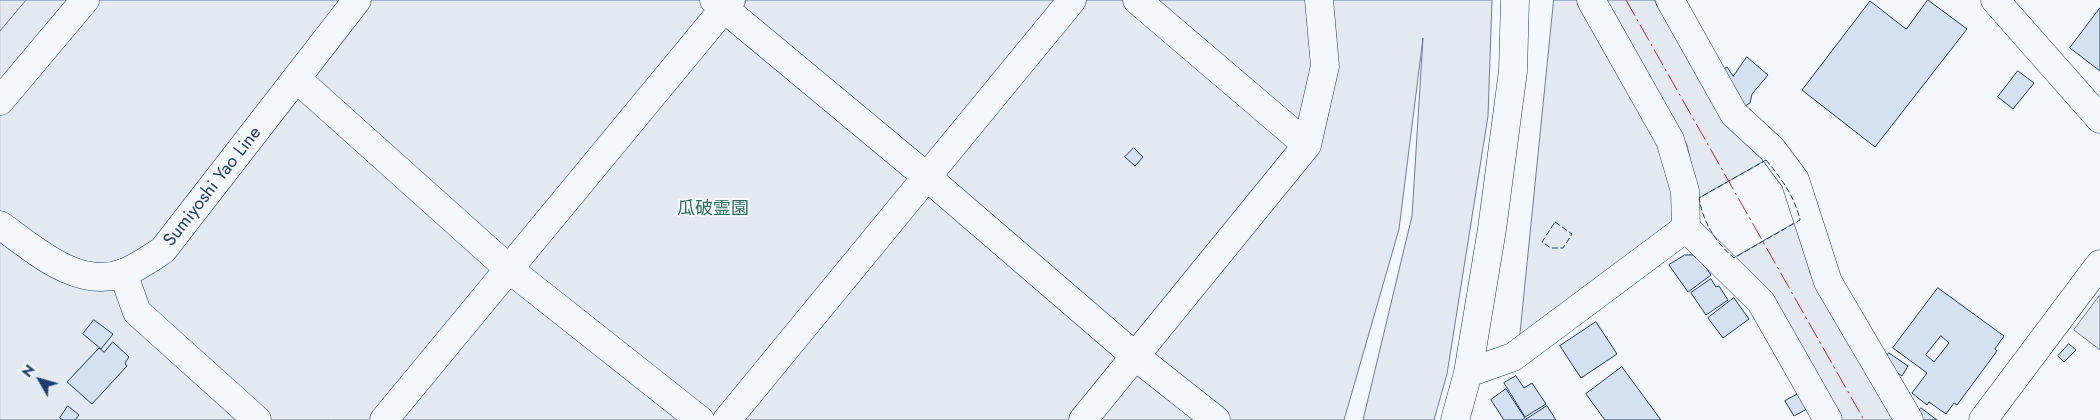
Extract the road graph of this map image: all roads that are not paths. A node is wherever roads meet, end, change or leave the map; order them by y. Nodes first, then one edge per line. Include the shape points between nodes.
1 (84, 0) edge
2 (357, 0) edge
3 (1072, 0) edge
4 (1137, 0) edge
5 (1319, 0) edge
6 (1515, 0) edge
7 (1591, 0) edge
8 (1995, 0) edge
9 (723, 3) edge
10 (1680, 5) edge
11 (297, 79) junction
12 (0, 101) edge
13 (2100, 119) edge
14 (1307, 145) junction
15 (927, 177) junction
16 (0, 225) edge
17 (1686, 228) junction
18 (2100, 264) edge
19 (509, 269) junction
20 (123, 274) junction
21 (1135, 356) junction
22 (1468, 373) junction
23 (257, 420) edge
24 (384, 420) edge
25 (700, 420) edge
26 (727, 420) edge
27 (1083, 420) edge
28 (1216, 420) edge
29 (1455, 420) edge
30 (1828, 420) edge
31 (1909, 420) edge
32 (1983, 420) edge

1 - 12 street
2 - 11 street, Sumiyoshi Yao Line
3 - 15 street
4 - 14 street
5 - 14 street via 1325,66
6 - 22 street via 1513,71 1492,229
7 - 17 street via 1670,140 1685,191
8 - 13 street
9 - 15 street
9 - 19 street
10 - 31 street via 1734,114 1772,149 1795,180 1828,282
11 - 19 street
11 - 20 street, Sumiyoshi Yao Line via 163,250
14 - 21 street
15 - 21 street
15 - 26 street
16 - 20 street, Sumiyoshi Yao Line via 74,273 98,278
17 - 22 street via 1513,357
17 - 30 street via 1761,302
18 - 32 street
19 - 24 street
19 - 25 street
20 - 23 street via 137,312
21 - 27 street
21 - 28 street
22 - 29 street

